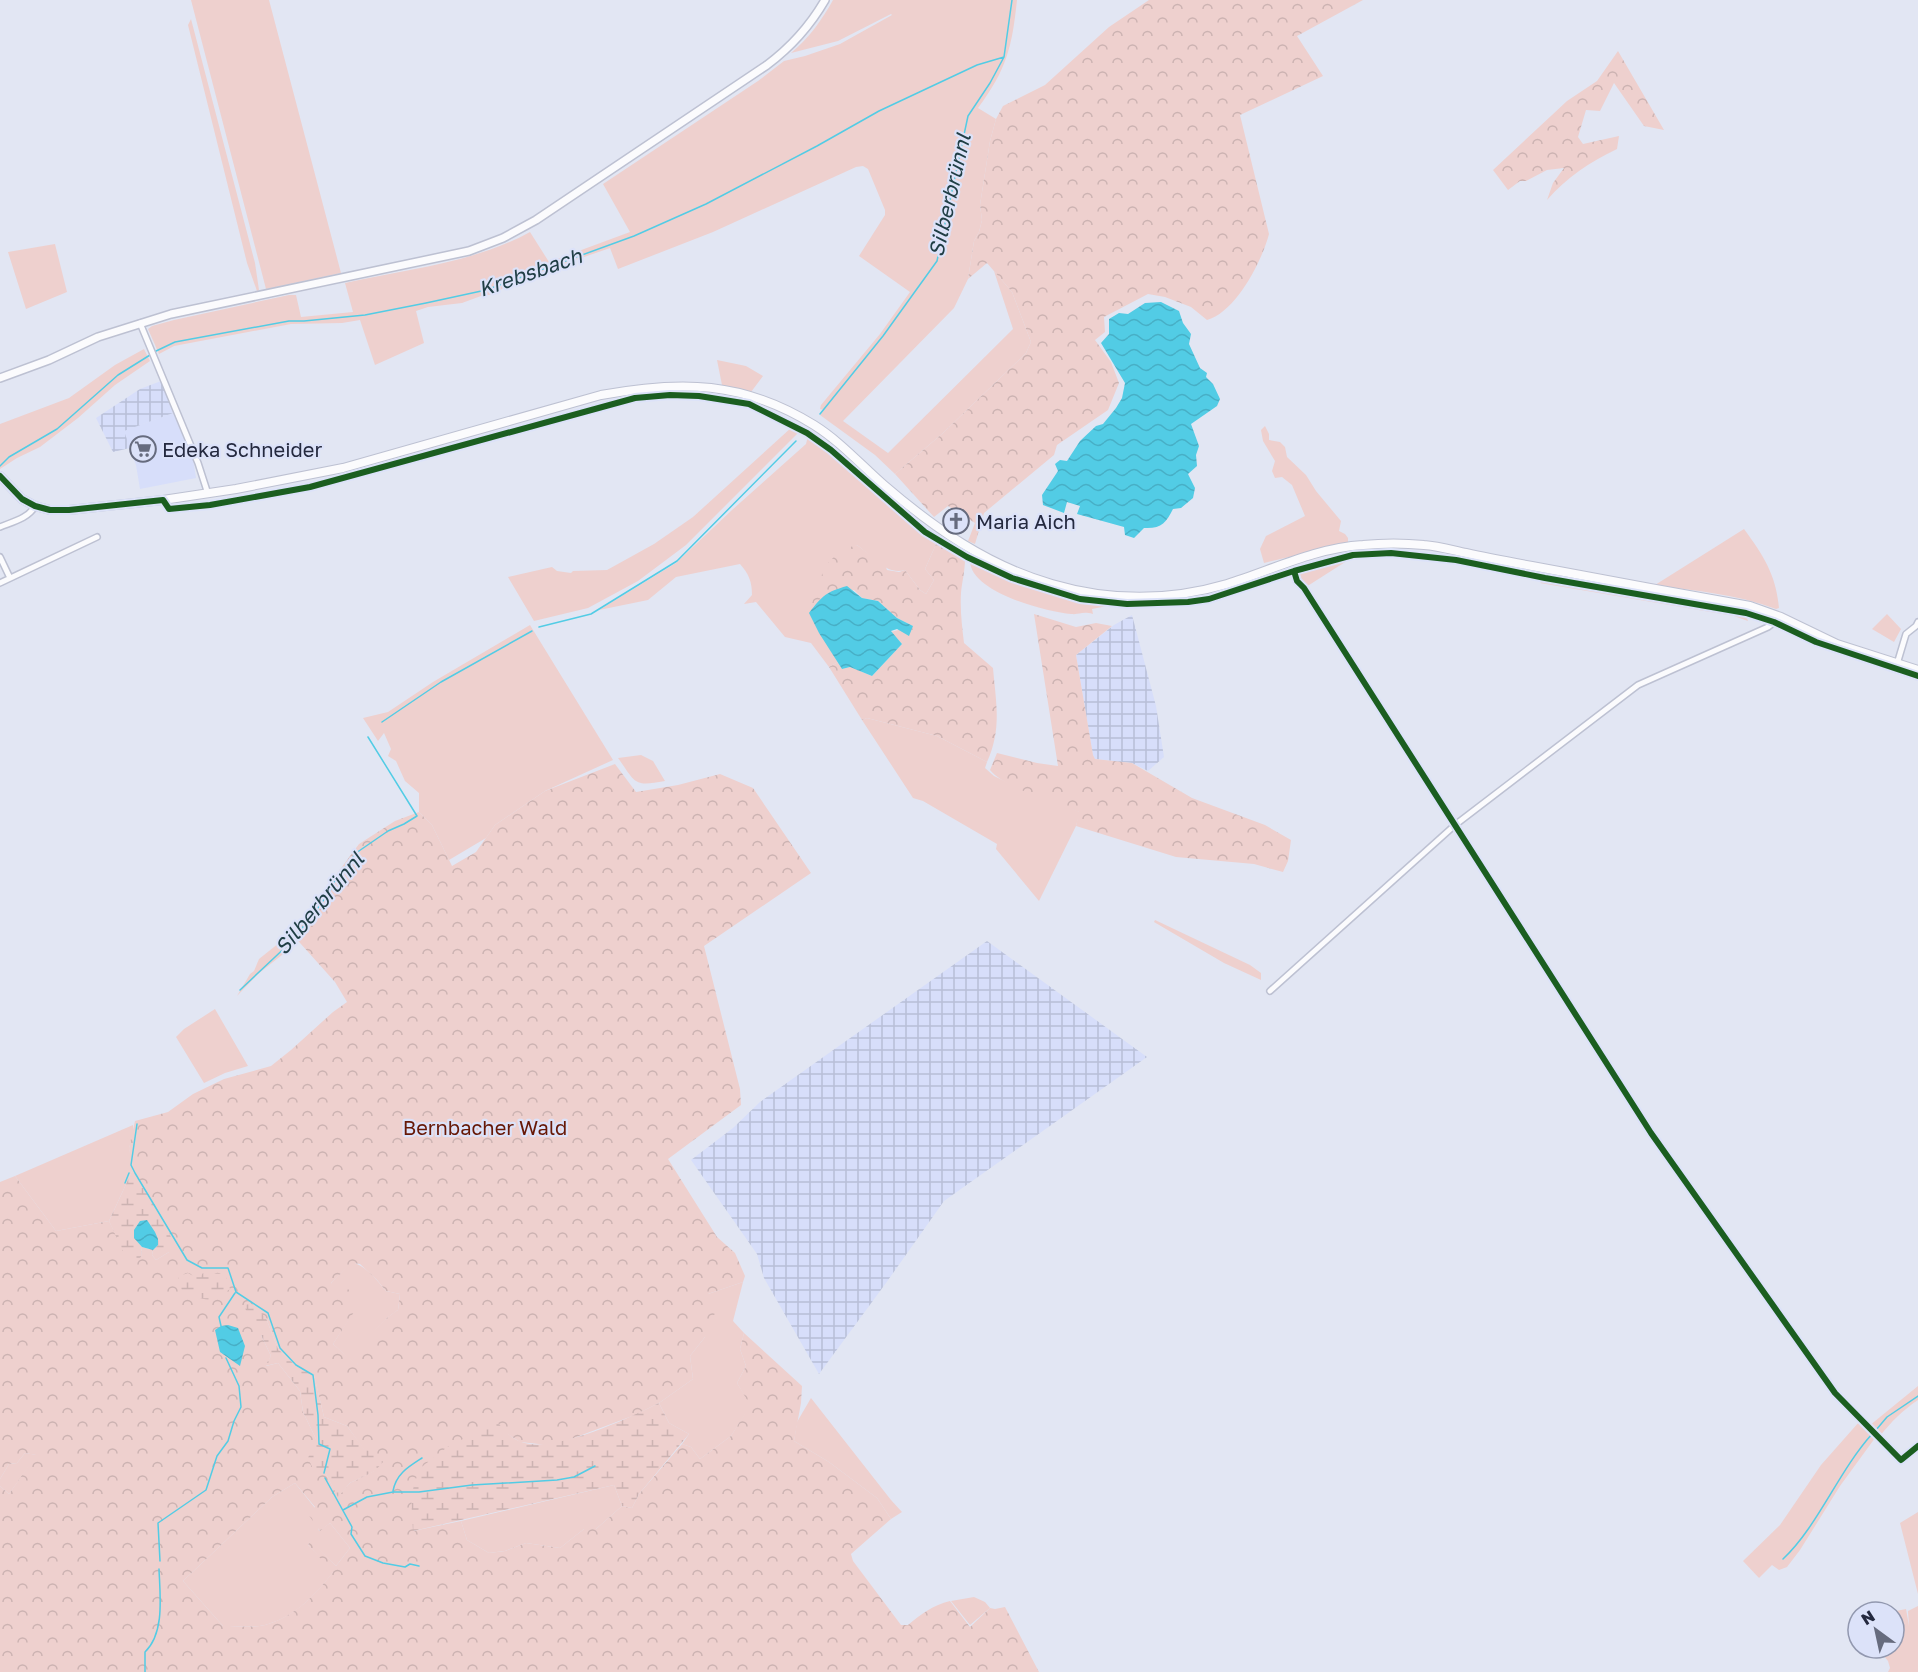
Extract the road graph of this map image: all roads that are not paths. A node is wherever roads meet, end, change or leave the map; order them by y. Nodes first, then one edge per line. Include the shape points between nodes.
1 (825, 0) edge
2 (140, 323) junction
3 (0, 378) edge
4 (0, 476) edge
5 (208, 494) junction
6 (35, 506) junction
7 (0, 527) edge
8 (97, 537) dead end
9 (0, 557) edge
10 (10, 578) junction
11 (0, 583) edge
12 (1781, 616) junction
13 (1917, 624) edge
14 (1893, 663) junction
15 (1918, 670) edge
16 (1270, 991) dead end
17 (1918, 1446) edge
18 (1901, 1461) dead end

1 - 2 street via 796,40 761,70 549,212 503,238 469,251
2 - 3 street
2 - 5 street
4 - 6 main road via 22,499
5 - 6 main road via 69,510
5 - 12 main road via 343,468 602,395 638,388 693,386 752,397 814,425 930,523 969,549 1032,578 1090,593 1171,596 1228,584 1329,550 1362,545 1426,545 1750,606
6 - 7 street via 27,515
8 - 10 street
9 - 10 street
10 - 11 street
12 - 14 main road via 1837,644
12 - 16 street via 1768,627 1638,685 1455,825
13 - 14 street via 1906,634
14 - 15 main road
17 - 18 street

